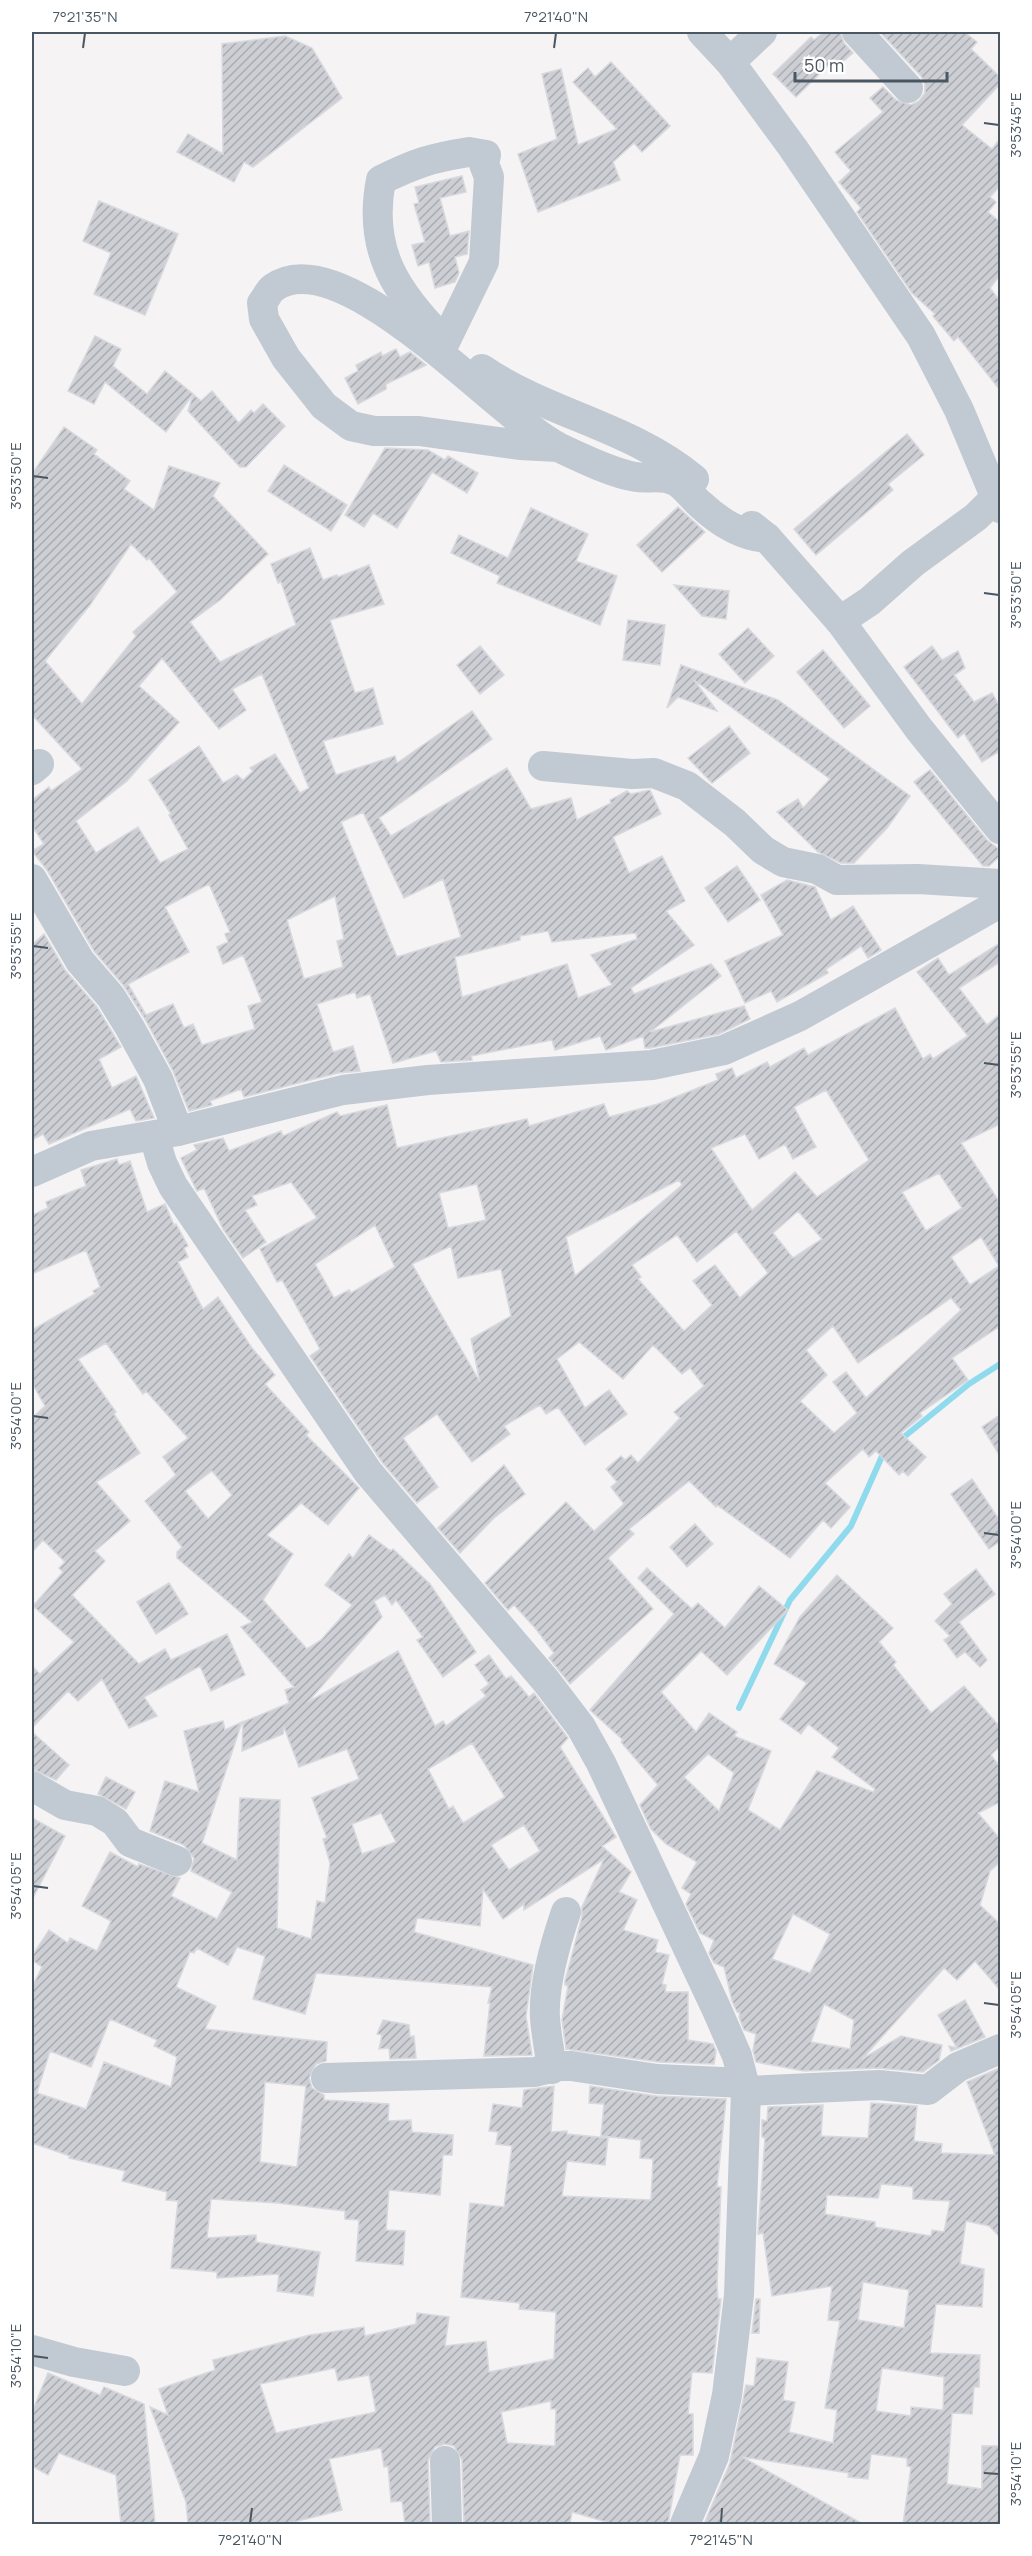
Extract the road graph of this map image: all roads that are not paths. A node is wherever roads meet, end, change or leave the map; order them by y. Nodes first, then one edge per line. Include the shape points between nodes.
1 (702, 32) edge
2 (762, 32) edge
3 (857, 32) edge
4 (730, 62) junction
5 (908, 88) dead end
6 (445, 342) junction
7 (558, 447) junction
8 (999, 501) edge
9 (767, 538) junction
10 (840, 621) junction
11 (543, 766) dead end
12 (1000, 829) edge
13 (32, 879) edge
14 (1000, 884) edge
15 (1000, 903) edge
16 (166, 1133) junction
17 (32, 1172) edge
18 (32, 1786) edge
19 (177, 1861) dead end
20 (566, 1912) dead end
21 (1000, 2049) edge
22 (552, 2069) junction
23 (326, 2078) dead end
24 (745, 2087) junction
25 (32, 2350) edge
26 (125, 2370) dead end
27 (445, 2461) dead end
28 (447, 2524) edge
29 (685, 2524) edge

1 - 4 street
2 - 4 street
3 - 5 street
4 - 8 street via 865,250 921,336
6 - 6 street via 390,275 380,248 378,193 381,180 427,158 470,152 486,155 484,164 489,177 484,262
6 - 9 street via 500,382 615,430 650,449 685,471
7 - 7 street via 455,369 412,330 373,304 336,286 293,280 273,288 262,303 264,319 286,358 324,406 351,426
7 - 9 street via 620,473 662,476 676,482 720,520 749,537
8 - 10 street
9 - 10 street
10 - 12 street via 919,729
11 - 14 street via 654,773 687,786 763,850 783,862 817,869 837,880
13 - 16 street via 80,961 111,997 158,1078
15 - 16 street via 800,1016 724,1050 652,1065 428,1080 344,1090
16 - 17 street via 91,1146
16 - 24 street via 162,1163 173,1186 368,1472 581,1727 717,2010
18 - 19 street via 65,1805 97,1811 115,1822 130,1842
20 - 22 street via 546,2001
21 - 24 street via 958,2067 928,2090 879,2085
22 - 23 street
22 - 24 street via 571,2066
24 - 29 street via 739,2295 727,2396 714,2456
25 - 26 street via 91,2366
27 - 28 street

